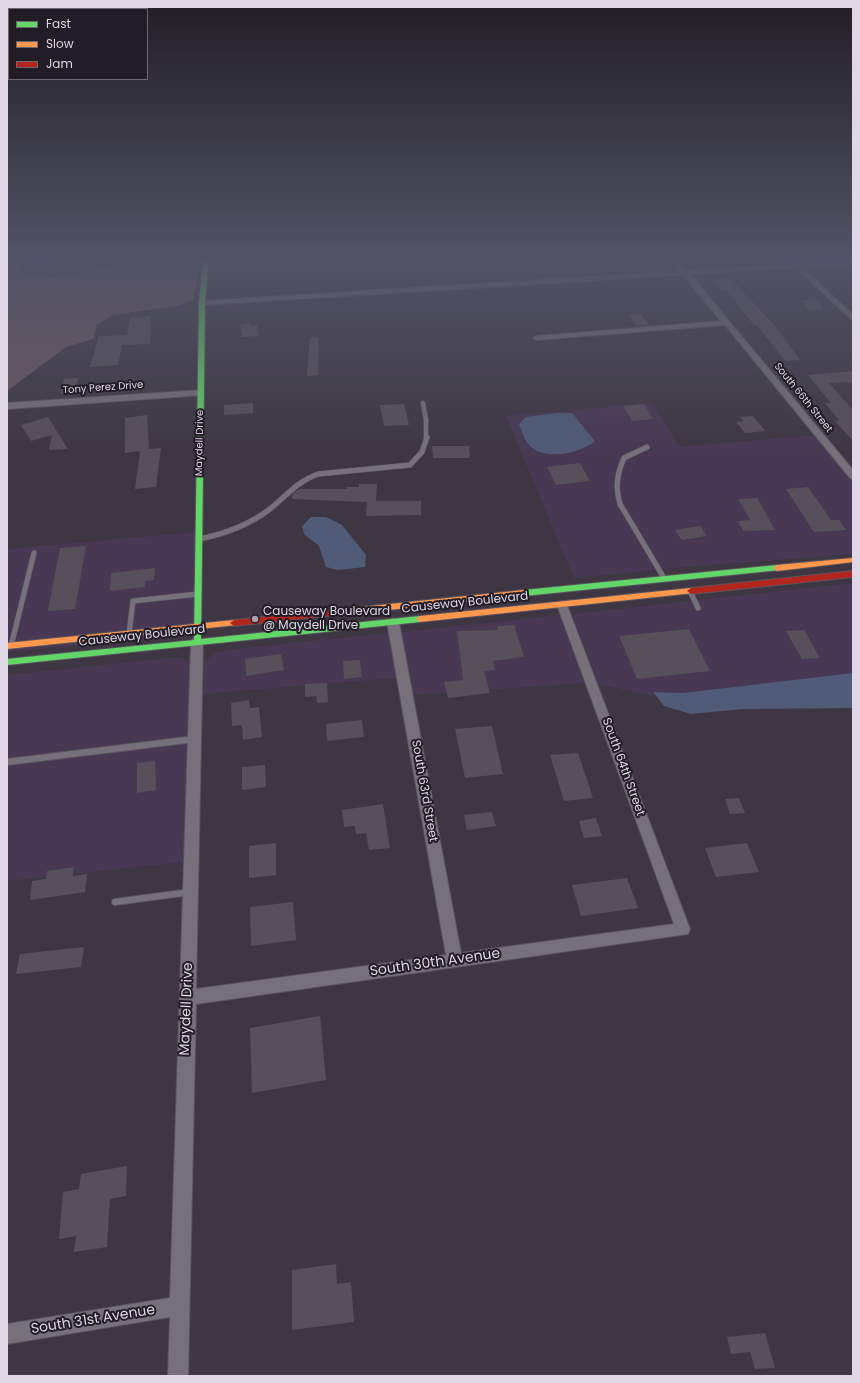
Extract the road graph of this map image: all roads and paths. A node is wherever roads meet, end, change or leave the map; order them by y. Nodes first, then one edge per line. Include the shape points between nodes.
1 (202, 325) edge
2 (707, 325) edge
3 (728, 325) edge
4 (537, 338) dead end
5 (201, 393) junction
6 (423, 403) dead end
7 (7, 406) edge
8 (647, 447) dead end
9 (853, 476) edge
10 (199, 539) junction
11 (34, 553) dead end
12 (853, 560) edge
13 (775, 567) junction
14 (853, 574) edge
15 (664, 578) junction
16 (690, 591) junction
17 (198, 594) junction
18 (562, 605) junction
19 (698, 608) dead end
20 (394, 622) junction
21 (129, 634) junction
22 (197, 635) junction
23 (9, 646) edge
24 (7, 662) edge
25 (195, 739) junction
26 (7, 762) edge
27 (190, 892) junction
28 (114, 902) dead end
29 (683, 929) joint
30 (455, 960) junction
31 (188, 998) junction
32 (180, 1306) junction
33 (7, 1334) edge
34 (178, 1376) edge

1 - 5 main road, Maydell Drive
2 - 4 street
3 - 9 street, South 66th Street
5 - 7 street, Tony Perez Drive
5 - 10 main road, Maydell Drive
6 - 10 lane via 427,427 426,443 418,458 410,465 318,474 304,478 279,502 248,524 227,533
8 - 15 lane via 624,458 615,484 616,493
10 - 17 main road, Maydell Drive
11 - 23 lane
12 - 13 main road, Causeway Boulevard
13 - 15 main road, Causeway Boulevard
13 - 16 main road via 751,577 702,582 692,585
14 - 16 main road, Causeway Boulevard
15 - 22 main road, Causeway Boulevard
16 - 18 main road, Causeway Boulevard
16 - 19 lane
17 - 21 lane via 133,601
17 - 22 main road, Maydell Drive
18 - 20 main road, Causeway Boulevard
18 - 29 street, South 64th Street
20 - 22 main road, Causeway Boulevard
20 - 30 street, South 63rd Street
21 - 22 main road, Causeway Boulevard
21 - 23 main road, Causeway Boulevard
22 - 24 main road, Causeway Boulevard
22 - 25 street, Maydell Drive
25 - 26 lane
25 - 27 street, Maydell Drive
27 - 28 lane
27 - 31 street, Maydell Drive
29 - 30 street, South 30th Avenue
30 - 31 street, South 30th Avenue
31 - 32 street, Maydell Drive
32 - 33 street, South 31st Avenue
32 - 34 street, Maydell Drive

